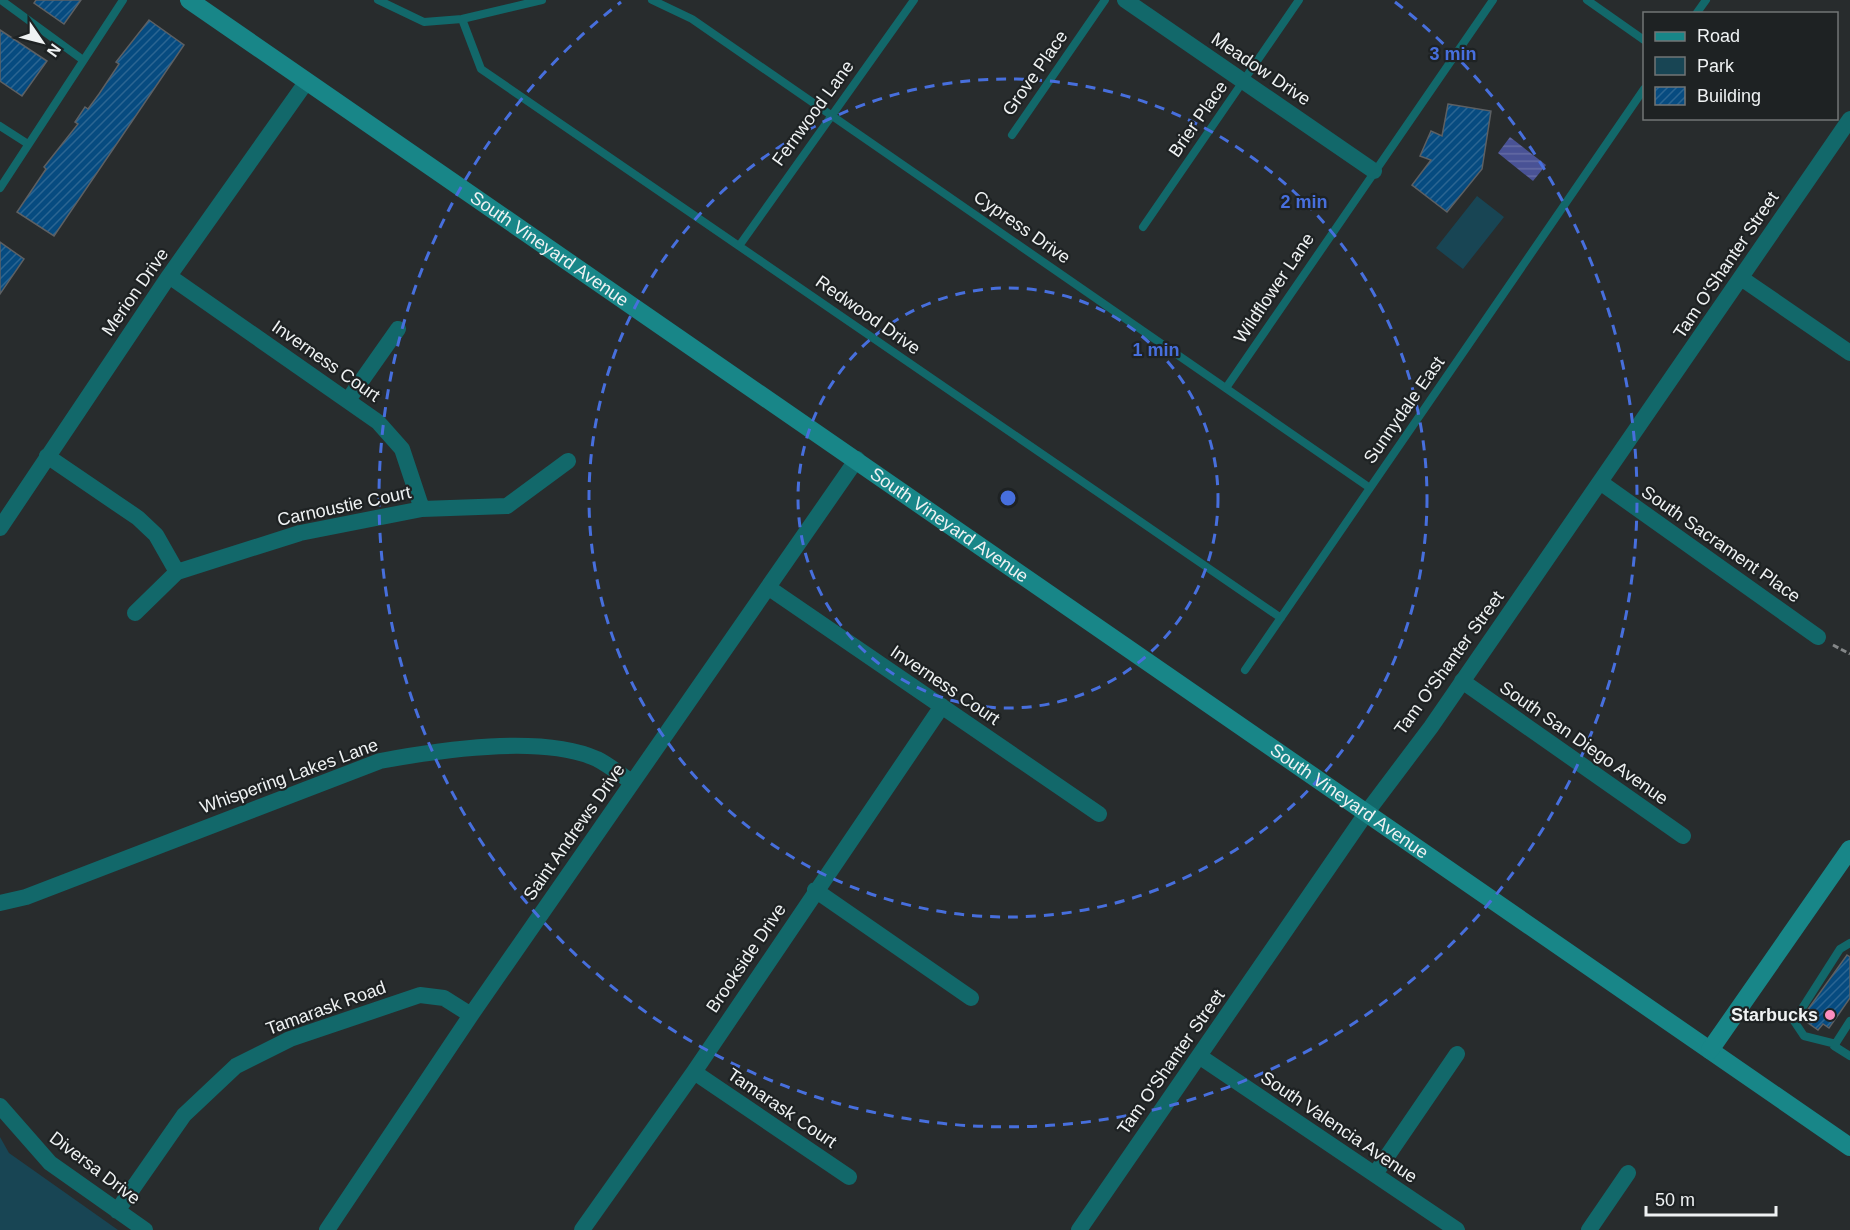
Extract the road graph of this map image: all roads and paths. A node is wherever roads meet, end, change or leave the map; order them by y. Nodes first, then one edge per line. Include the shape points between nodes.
1 (1, 0) edge
2 (123, 0) edge
3 (189, 0) edge
4 (378, 0) edge
5 (542, 0) edge
6 (652, 0) edge
7 (914, 0) edge
8 (1105, 0) edge
9 (1125, 0) edge
10 (1299, 0) edge
11 (1493, 0) edge
12 (1587, 0) edge
13 (462, 19) junction
14 (1643, 39) edge
15 (83, 60) junction
16 (307, 81) junction
17 (1245, 81) junction
18 (1643, 91) edge
19 (832, 116) junction
20 (1850, 119) edge
21 (0, 126) edge
22 (1012, 135) dead end
23 (28, 144) junction
24 (1374, 171) junction
25 (0, 188) edge
26 (1143, 227) dead end
27 (739, 246) junction
28 (169, 276) junction
29 (1741, 278) junction
30 (398, 328) dead end
31 (1850, 353) edge
32 (1226, 388) junction
33 (348, 400) junction
34 (47, 456) junction
35 (857, 459) junction
36 (568, 461) dead end
37 (1600, 482) junction
38 (1370, 488) junction
39 (422, 509) junction
40 (0, 528) edge
41 (177, 572) junction
42 (769, 588) junction
43 (135, 614) dead end
44 (1281, 618) junction
45 (1818, 637) dead end
46 (1245, 670) dead end
47 (1462, 681) junction
48 (942, 706) junction
49 (632, 782) junction
50 (1367, 812) junction
51 (1099, 814) dead end
52 (1683, 836) dead end
53 (1850, 849) edge
54 (815, 890) junction
55 (0, 903) edge
56 (1850, 943) edge
57 (971, 998) dead end
58 (471, 1015) junction
59 (1850, 1021) edge
60 (1836, 1044) junction
61 (1710, 1050) junction
62 (1457, 1054) dead end
63 (1199, 1056) junction
64 (1850, 1056) edge
65 (694, 1072) junction
66 (0, 1106) edge
67 (1850, 1147) edge
68 (1628, 1173) dead end
69 (1375, 1174) junction
70 (849, 1177) dead end
71 (117, 1211) junction
72 (145, 1230) edge
73 (327, 1230) edge
74 (582, 1230) edge
75 (1079, 1230) edge
76 (1457, 1230) edge
77 (1589, 1230) edge

1 - 15 lane
2 - 15 lane
3 - 16 main road, South Vineyard Avenue
4 - 13 lane via 424,22
5 - 13 lane
6 - 19 lane, Cypress Drive via 693,19
7 - 19 lane, Fernwood Lane
8 - 22 lane, Grove Place
9 - 17 street, Meadow Drive
10 - 17 lane, Brier Place
11 - 24 lane, Wildflower Lane
12 - 14 lane
13 - 27 lane, Redwood Drive via 482,69
15 - 23 lane
16 - 28 street, Merion Drive
16 - 35 main road, South Vineyard Avenue
17 - 24 street, Meadow Drive
17 - 26 lane, Brier Place
18 - 38 lane, Sunnydale East
19 - 27 lane, Fernwood Lane
19 - 32 lane, Cypress Drive
20 - 29 street, Tam O'Shanter Street
21 - 23 lane
23 - 25 lane
24 - 32 lane, Wildflower Lane
27 - 44 lane, Redwood Drive
28 - 33 street, Inverness Court
28 - 34 street, Merion Drive
29 - 31 street
29 - 37 street, Tam O'Shanter Street
30 - 33 street
32 - 38 lane, Cypress Drive
33 - 39 street, Inverness Court via 378,422 402,449
34 - 40 street, Merion Drive
34 - 41 street via 138,518 156,535
35 - 42 street, Saint Andrews Drive
35 - 50 main road, South Vineyard Avenue
36 - 39 street, Carnoustie Court via 507,506
37 - 45 street, South Sacrament Place
37 - 47 street, Tam O'Shanter Street
38 - 44 lane, Sunnydale East
39 - 41 street, Carnoustie Court via 300,533
41 - 43 street, Carnoustie Court
42 - 48 street, Inverness Court
42 - 49 street, Saint Andrews Drive
44 - 46 lane, Sunnydale East
47 - 50 street, Tam O'Shanter Street
47 - 52 street, South San Diego Avenue
48 - 51 street, Inverness Court
48 - 54 street, Brookside Drive
49 - 55 street, Whispering Lakes Lane via 597,759 545,747 440,750 380,761 26,897
49 - 58 street, Saint Andrews Drive
50 - 61 main road, South Vineyard Avenue
50 - 63 street, Tam O'Shanter Street
53 - 61 main road
54 - 57 street
54 - 65 street, Brookside Drive
56 - 60 lane via 1840,949 1794,1022 1804,1036
58 - 71 street, Tamarask Road via 444,998 420,995 290,1039 236,1066 183,1115
58 - 73 street, Saint Andrews Drive
59 - 60 lane
60 - 64 lane
61 - 67 main road, South Vineyard Avenue
62 - 69 street
63 - 69 street, South Valencia Avenue
63 - 75 street, Tam O'Shanter Street
65 - 70 street, Tamarask Court
65 - 74 street, Brookside Drive
66 - 71 street, Diversa Drive via 50,1163
68 - 77 street
69 - 76 street, South Valencia Avenue
71 - 72 street, Diversa Drive

